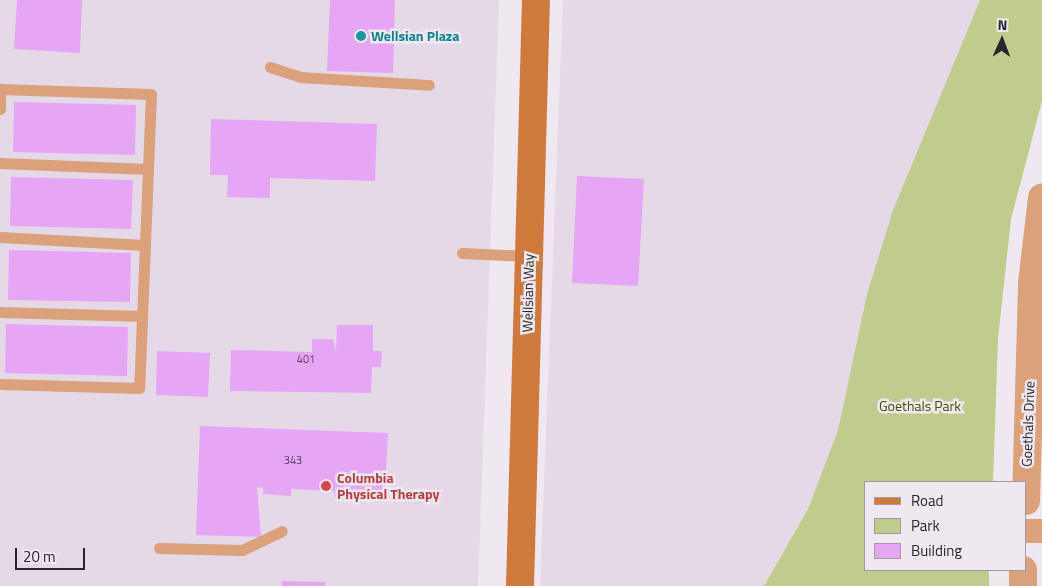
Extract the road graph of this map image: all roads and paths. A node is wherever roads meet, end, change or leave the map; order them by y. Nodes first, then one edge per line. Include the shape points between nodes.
1 (536, 0) edge
2 (270, 68) dead end
3 (429, 85) dead end
4 (0, 89) edge
5 (0, 108) edge
6 (0, 163) edge
7 (148, 169) junction
8 (1042, 198) edge
9 (0, 238) edge
10 (145, 245) junction
11 (462, 253) dead end
12 (529, 256) junction
13 (0, 312) edge
14 (142, 316) junction
15 (0, 384) edge
16 (1027, 481) edge
17 (282, 531) dead end
18 (1027, 531) edge
19 (1042, 531) edge
20 (159, 548) dead end
21 (1024, 571) edge
22 (520, 586) edge
23 (1023, 586) edge

1 - 12 main road, Wellsian Way
2 - 3 lane via 300,77
4 - 5 lane
4 - 7 lane via 151,94
6 - 7 lane
7 - 10 lane
8 - 16 street, Goethals Drive via 1032,283
9 - 10 lane
10 - 14 lane
11 - 12 lane
12 - 22 main road, Wellsian Way
13 - 14 lane
14 - 15 lane via 139,388
17 - 20 lane via 242,550
18 - 19 street
21 - 23 street

